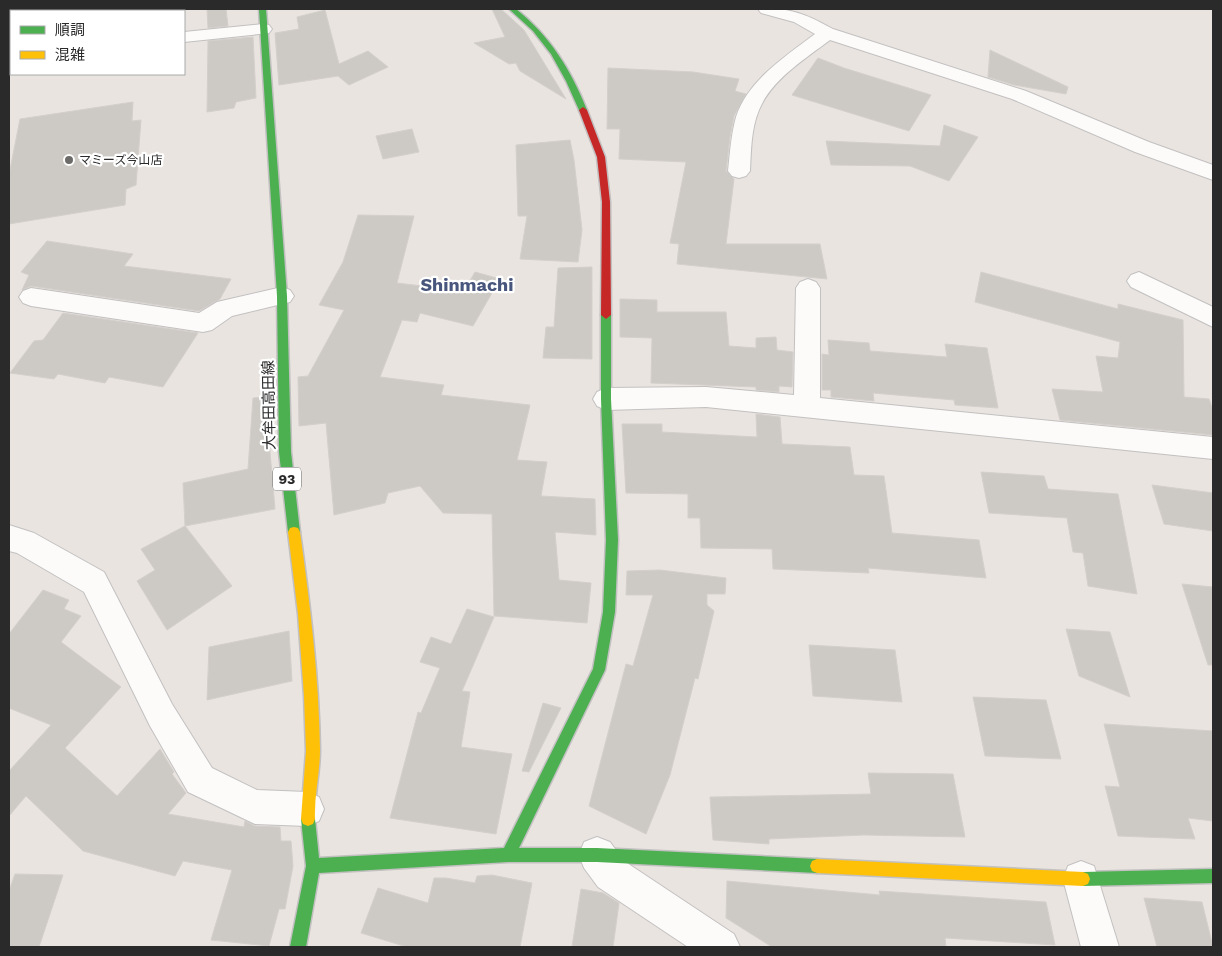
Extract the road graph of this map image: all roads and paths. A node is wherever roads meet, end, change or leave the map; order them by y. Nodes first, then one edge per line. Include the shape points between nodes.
1 (262, 9) edge
2 (512, 9) edge
3 (766, 9) edge
4 (263, 29) junction
5 (828, 33) junction
6 (185, 37) edge
7 (739, 171) dead end
8 (1213, 173) edge
9 (1140, 281) dead end
10 (808, 288) dead end
11 (282, 296) junction
12 (31, 298) dead end
13 (1213, 318) edge
14 (606, 398) junction
15 (807, 406) junction
16 (1213, 448) edge
17 (9, 538) edge
18 (307, 809) junction
19 (597, 855) junction
20 (508, 856) junction
21 (313, 866) junction
22 (1213, 876) edge
23 (1081, 879) junction
24 (298, 947) edge
25 (721, 947) edge
26 (1100, 947) edge

1 - 4 street, 大牟田高田線 / 93
2 - 14 street via 527,20 554,51 574,84 602,157 606,202
3 - 5 street via 800,18
4 - 6 street
4 - 11 street, 大牟田高田線 / 93
5 - 7 street via 784,67 753,103 743,131
5 - 8 street via 1019,95
9 - 13 street
10 - 15 street
11 - 12 street via 225,308 203,323
11 - 18 street, 大牟田高田線 / 93 via 285,452 303,593 311,692 313,762
14 - 15 street via 706,397
14 - 20 street via 612,540 609,612 600,670
15 - 16 street
17 - 18 street via 24,542 94,582 161,715 200,780 255,807
18 - 21 street, 大牟田高田線 / 93
19 - 20 street
19 - 23 street
19 - 25 street via 611,874
20 - 21 street
21 - 24 street, 大牟田高田線 / 93
22 - 23 street
23 - 26 street

